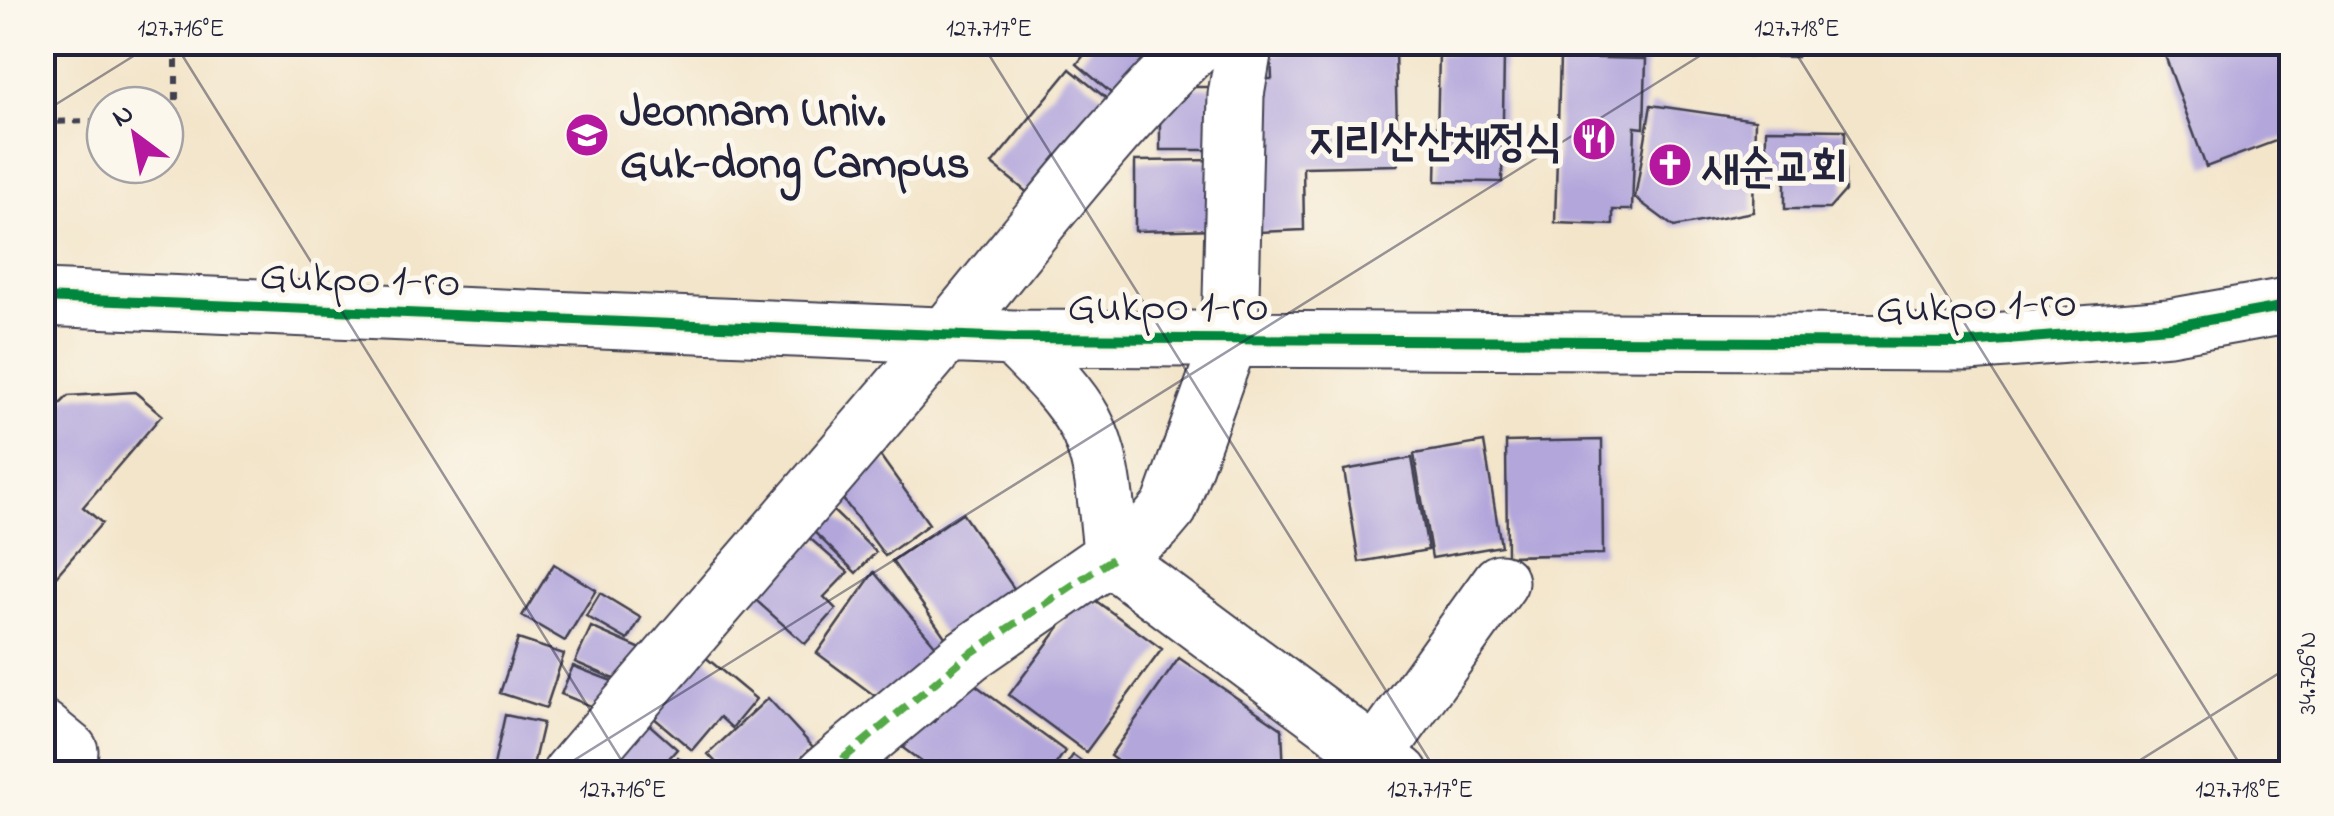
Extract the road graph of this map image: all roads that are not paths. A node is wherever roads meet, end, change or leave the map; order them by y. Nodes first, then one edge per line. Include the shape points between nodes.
1 (1200, 42) edge
2 (1246, 42) edge
3 (42, 298) edge
4 (2292, 305) edge
5 (946, 334) junction
6 (1012, 338) junction
7 (1230, 339) junction
8 (1112, 559) junction
9 (1500, 582) dead end
10 (42, 728) edge
11 (1379, 767) edge
12 (52, 774) edge
13 (570, 774) edge
14 (825, 774) edge

1 - 5 street via 1108,137
2 - 7 street via 1236,94
3 - 5 street, Gukpo 1-ro
4 - 7 street, Gukpo 1-ro via 2169,327 1968,343
5 - 6 street, Gukpo 1-ro
5 - 13 street
6 - 7 street, Gukpo 1-ro
6 - 8 street via 1086,424 1100,466
7 - 8 street via 1170,507
8 - 11 street
8 - 14 street via 968,656
9 - 11 street
10 - 12 street via 70,751

